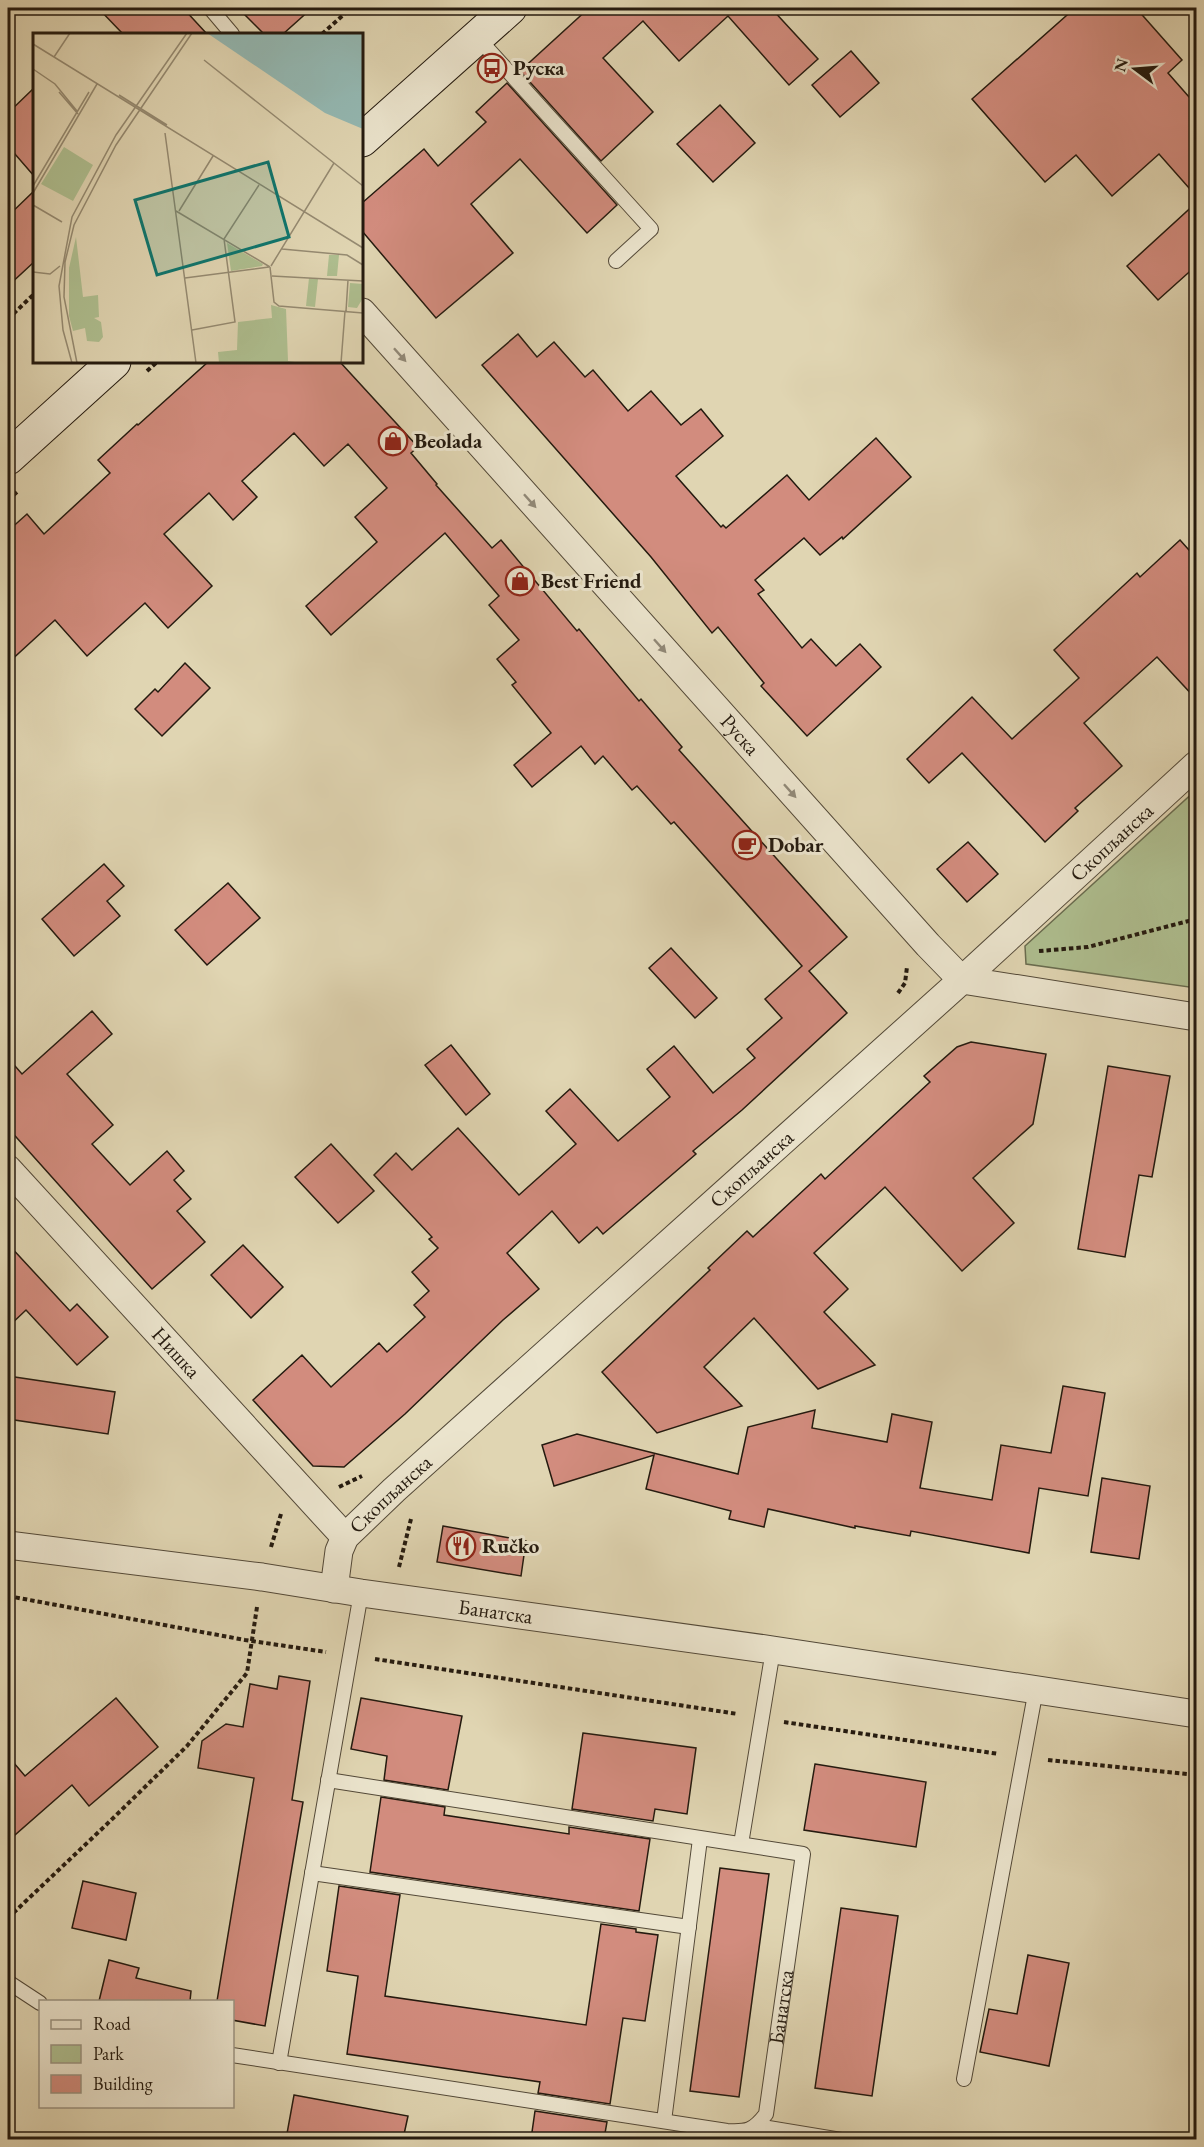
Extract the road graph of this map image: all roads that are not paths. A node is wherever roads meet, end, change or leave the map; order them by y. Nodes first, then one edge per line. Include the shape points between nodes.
1 (210, 8) edge
2 (510, 8) edge
3 (231, 33) edge
4 (477, 37) junction
5 (363, 139) edge
6 (616, 261) dead end
7 (363, 313) edge
8 (113, 363) edge
9 (8, 458) edge
10 (1197, 765) edge
11 (962, 980) junction
12 (1197, 1017) edge
13 (8, 1169) edge
14 (345, 1537) junction
15 (8, 1545) edge
16 (334, 1589) junction
17 (361, 1593) junction
18 (773, 1650) junction
19 (1036, 1689) junction
20 (1197, 1714) edge
21 (328, 1780) junction
22 (700, 1839) junction
23 (741, 1844) junction
24 (312, 1873) junction
25 (689, 1927) junction
26 (8, 1982) edge
27 (39, 2002) edge
28 (234, 2055) edge
29 (279, 2063) junction
30 (964, 2079) dead end
31 (664, 2121) junction
32 (758, 2126) junction
33 (841, 2139) edge

1 - 3 lane
2 - 4 main road
4 - 5 main road
4 - 6 lane via 651,229
7 -> 11 street, Руска
8 - 9 main road
10 - 11 street, Скопљанска
11 - 12 street
11 - 14 street, Скопљанска
13 - 14 street, Нишка
14 - 16 street, Скопљанска
15 - 16 street, Банатска
16 - 17 street, Банатска
17 - 18 street, Банатска
17 - 21 lane
18 - 19 street, Банатска
18 - 23 lane
19 - 20 street, Банатска
19 - 30 lane
21 - 22 lane, Банатска
21 - 24 lane
22 - 23 lane, Банатска
22 - 25 lane
23 - 32 lane, Банатска via 803,1854 766,2115
24 - 25 lane
24 - 29 lane
25 - 31 lane
26 - 27 lane
28 - 29 lane
29 - 31 lane
31 - 32 lane via 744,2132
32 - 33 lane

